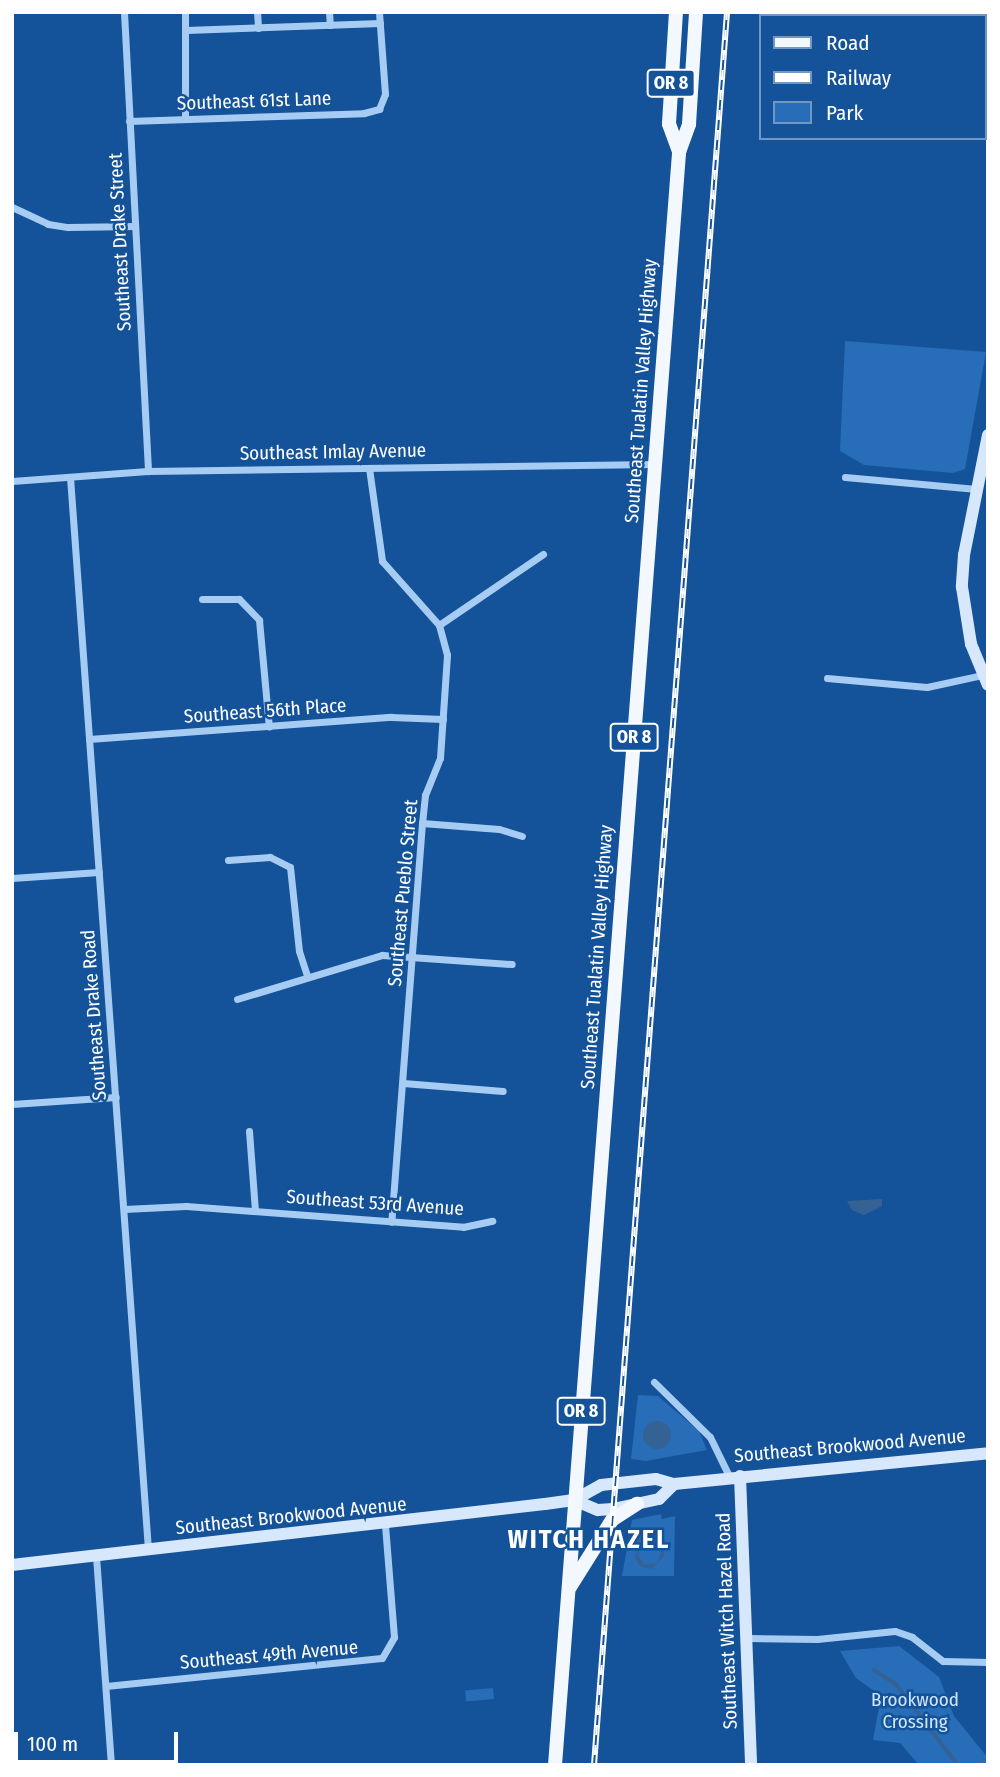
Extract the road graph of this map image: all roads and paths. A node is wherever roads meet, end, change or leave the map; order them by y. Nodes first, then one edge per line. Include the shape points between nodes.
1 (124, 12) edge
2 (185, 12) edge
3 (257, 12) edge
4 (329, 12) edge
5 (379, 12) edge
6 (676, 12) edge
7 (696, 12) edge
8 (380, 23) junction
9 (330, 25) junction
10 (258, 28) junction
11 (186, 30) junction
12 (185, 119) junction
13 (129, 121) junction
14 (679, 152) junction
15 (12, 207) edge
16 (135, 226) junction
17 (988, 435) edge
18 (655, 464) junction
19 (369, 468) junction
20 (148, 471) junction
21 (70, 477) junction
22 (845, 477) dead end
23 (12, 481) edge
24 (976, 489) junction
25 (543, 554) dead end
26 (202, 599) dead end
27 (439, 625) junction
28 (827, 678) dead end
29 (985, 680) edge
30 (443, 719) junction
31 (269, 727) junction
32 (89, 739) junction
33 (422, 822) junction
34 (522, 836) dead end
35 (228, 860) dead end
36 (99, 872) junction
37 (12, 877) edge
38 (413, 956) junction
39 (512, 964) dead end
40 (307, 976) junction
41 (237, 999) dead end
42 (403, 1083) junction
43 (503, 1091) dead end
44 (116, 1097) junction
45 (12, 1104) edge
46 (249, 1132) dead end
47 (124, 1209) junction
48 (255, 1210) junction
49 (492, 1221) dead end
50 (391, 1222) junction
51 (653, 1382) dead end
52 (988, 1453) edge
53 (734, 1476) junction
54 (674, 1484) junction
55 (574, 1500) junction
56 (637, 1504) junction
57 (386, 1525) junction
58 (148, 1551) junction
59 (96, 1556) junction
60 (12, 1565) edge
61 (568, 1591) junction
62 (748, 1638) junction
63 (988, 1662) edge
64 (106, 1686) junction
65 (111, 1765) edge
66 (555, 1765) edge
67 (751, 1765) edge

1 - 13 street, Southeast Drake Street
2 - 11 street
3 - 10 street
4 - 9 street
5 - 8 street
6 - 14 main road, Southeast Tualatin Valley Highway / OR 8 via 669,124
7 - 14 main road, Southeast Tualatin Valley Highway via 689,124
8 - 9 street
8 - 12 street, Southeast 61st Lane via 385,94 379,109
9 - 10 street
10 - 11 street
11 - 12 street via 182,54
12 - 13 street, Southeast 61st Lane
13 - 16 street, Southeast Drake Street
14 - 18 main road, Southeast Tualatin Valley Highway / OR 8
15 - 16 street via 48,224
16 - 20 street, Southeast Drake Street
17 - 24 main road
18 - 19 street, Southeast Imlay Avenue
18 - 55 main road, Southeast Tualatin Valley Highway / OR 8
19 - 20 street, Southeast Imlay Avenue
19 - 27 street, Southeast Pueblo Street via 382,561
20 - 21 street, Southeast Imlay Avenue
21 - 23 street, Southeast Imlay Avenue
21 - 32 street, Southeast Drake Road
22 - 24 street
24 - 29 main road via 962,587 964,615
25 - 27 street
26 - 31 street via 239,599 259,620
27 - 30 street, Southeast Pueblo Street via 447,655
28 - 29 street via 927,687
30 - 31 street, Southeast 56th Place via 391,717
30 - 33 street, Southeast Pueblo Street via 440,758 425,795
31 - 32 street, Southeast 56th Place
32 - 36 street, Southeast Drake Road
33 - 34 street via 499,829
33 - 38 street, Southeast Pueblo Street
35 - 40 street via 270,857 290,867 299,951
36 - 37 street
36 - 44 street, Southeast Drake Road
38 - 39 street
38 - 40 street via 364,958
38 - 42 street, Southeast Pueblo Street
40 - 41 street
42 - 43 street
42 - 50 street, Southeast Pueblo Street
44 - 45 street
44 - 47 street, Southeast Drake Road
46 - 48 street
47 - 48 street, Southeast 53rd Avenue
47 - 58 street, Southeast Drake Road
48 - 50 street, Southeast 53rd Avenue
49 - 50 street, Southeast 53rd Avenue via 463,1227
51 - 53 street, Southeast Witch Hazel Road via 710,1437
52 - 53 main road, Southeast Brookwood Avenue
53 - 54 main road, Southeast Brookwood Avenue
53 - 62 main road, Southeast Witch Hazel Road
54 - 55 main road, Southeast Brookwood Avenue via 656,1479 601,1485
54 - 56 main road, Southeast Brookwood Avenue via 660,1499
55 - 56 main road, Southeast Brookwood Avenue via 598,1510
55 - 57 main road, Southeast Brookwood Avenue
55 - 61 main road, Southeast Tualatin Valley Highway / OR 8
56 - 61 main road via 612,1520
57 - 58 main road, Southeast Brookwood Avenue
57 - 64 street, Southeast 49th Avenue via 394,1637 382,1658
58 - 59 main road, Southeast Brookwood Avenue
59 - 60 main road, Southeast Brookwood Avenue
59 - 64 street
61 - 66 main road, Southeast Tualatin Valley Highway / OR 8
62 - 63 street via 817,1639 895,1631 912,1637 943,1661
62 - 67 main road, Southeast Witch Hazel Road
64 - 65 street

